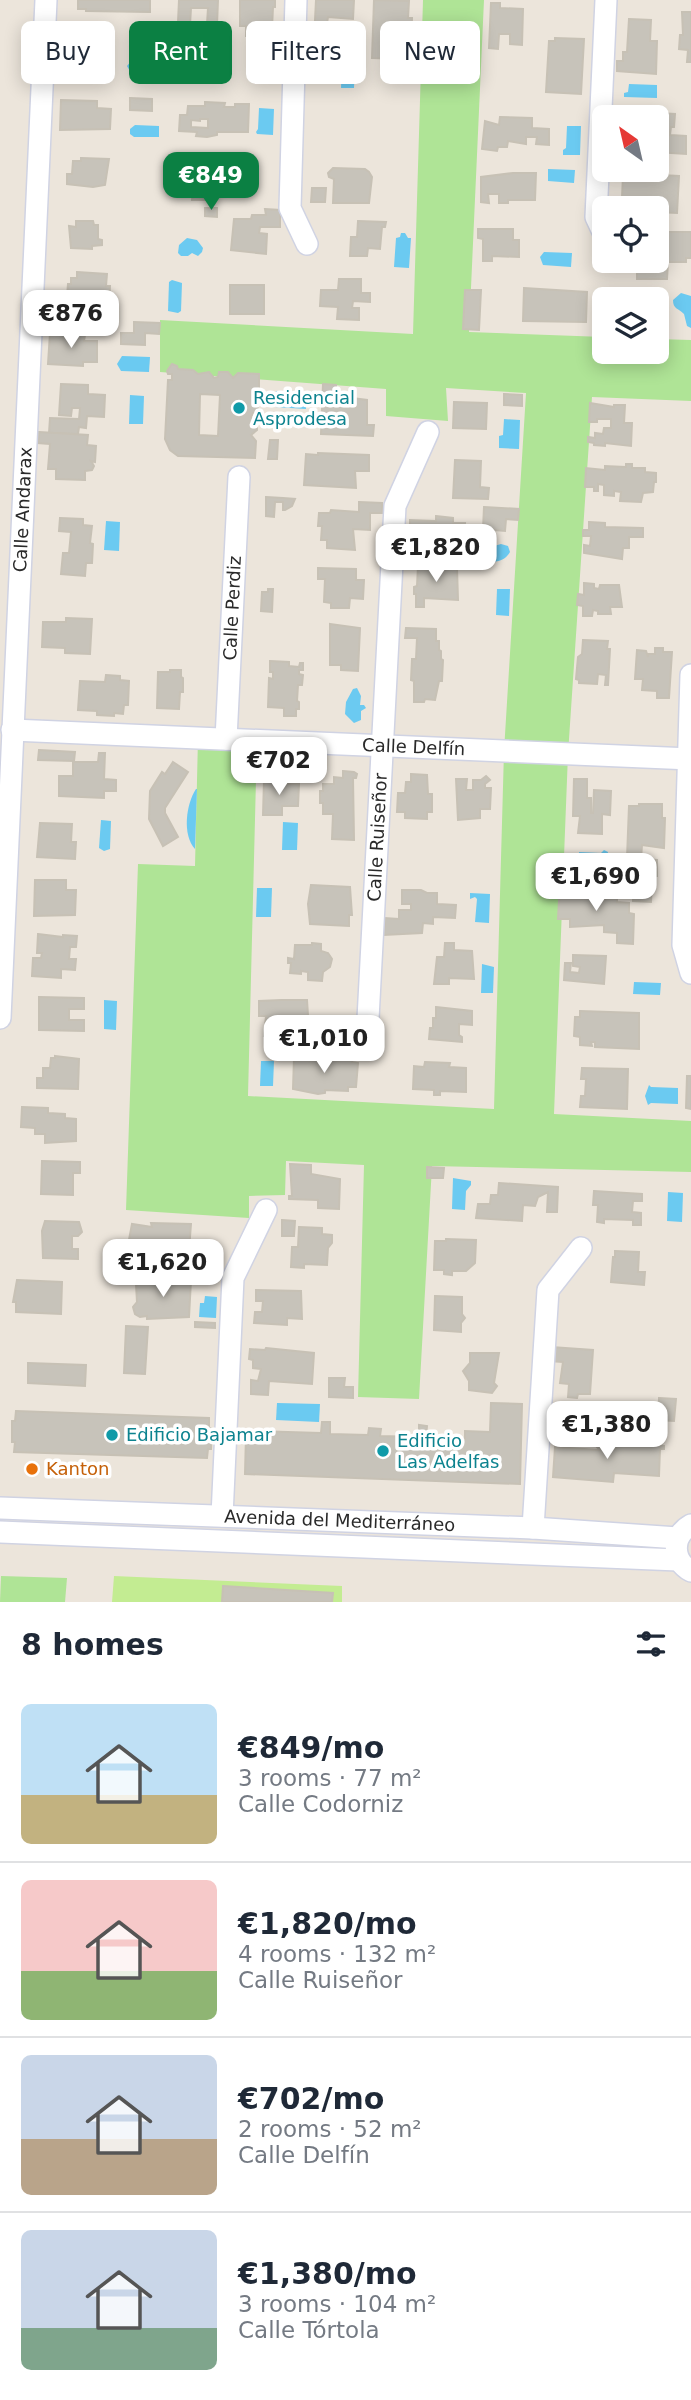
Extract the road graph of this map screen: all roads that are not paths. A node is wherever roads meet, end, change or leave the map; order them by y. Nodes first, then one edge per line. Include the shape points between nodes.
1 (46, 0) edge
2 (296, 0) edge
3 (606, 0) edge
4 (597, 196) edge
5 (307, 244) dead end
6 (428, 432) dead end
7 (239, 477) dead end
8 (691, 675) edge
9 (12, 730) junction
10 (226, 739) junction
11 (382, 745) junction
12 (689, 759) edge
13 (691, 973) edge
14 (0, 1018) edge
15 (367, 1038) dead end
16 (266, 1210) dead end
17 (581, 1248) dead end
18 (0, 1508) edge
19 (222, 1516) junction
20 (533, 1528) junction
21 (0, 1532) edge
22 (685, 1532) edge
23 (685, 1566) edge

1 - 9 street, Calle Andarax
2 - 5 street via 290,208
3 - 4 street
6 - 11 street, Calle Ruiseñor via 394,506
7 - 10 street, Calle Perdiz
8 - 12 street
9 - 10 street, Calle Delfín
9 - 14 street, Calle Andarax
10 - 11 street, Calle Delfín
11 - 12 street, Calle Delfín
11 - 15 street, Calle Ruiseñor
12 - 13 street via 682,945
16 - 19 street via 233,1278
17 - 20 street via 548,1290
18 - 19 street, Avenida del Mediterráneo
19 - 20 street, Avenida del Mediterráneo
20 - 22 street, Avenida del Mediterráneo
21 - 23 street, Avenida del Mediterráneo
22 - 23 street via 676,1545

